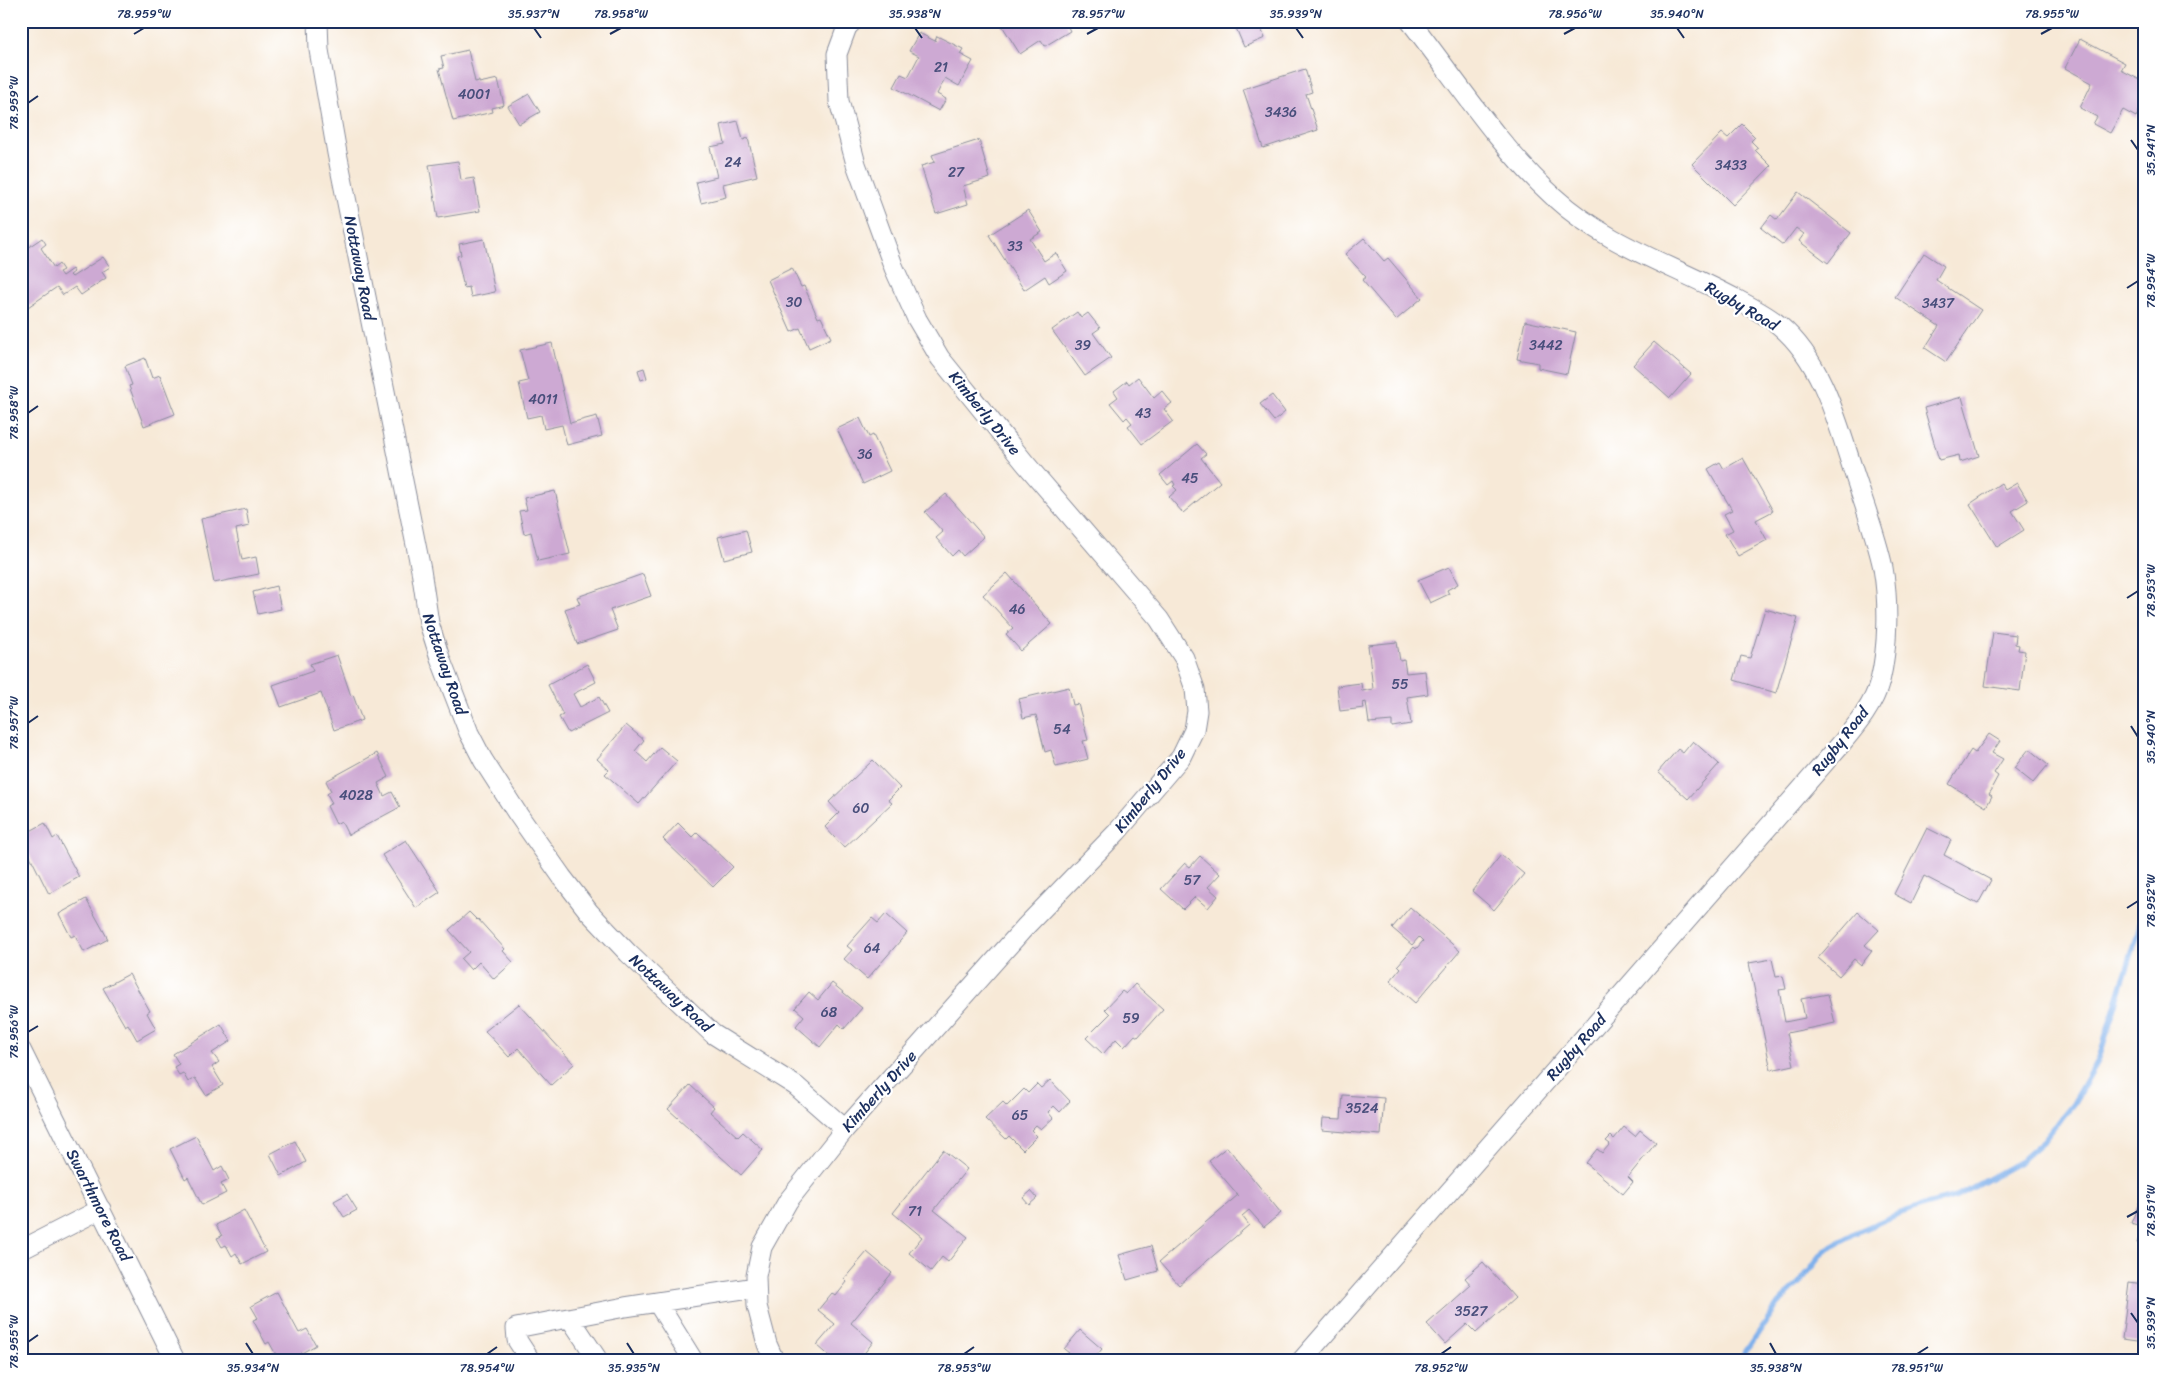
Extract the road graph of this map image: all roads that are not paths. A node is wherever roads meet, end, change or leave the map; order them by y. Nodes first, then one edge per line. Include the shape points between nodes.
1 (318, 21) edge
2 (853, 21) edge
3 (1410, 21) edge
4 (21, 1050) edge
5 (845, 1129) junction
6 (101, 1209) junction
7 (21, 1250) edge
8 (756, 1287) junction
9 (657, 1302) junction
10 (570, 1318) junction
11 (175, 1360) edge
12 (530, 1360) edge
13 (598, 1360) edge
14 (693, 1360) edge
15 (774, 1360) edge
16 (1302, 1360) edge

1 - 5 street, Nottaway Road via 319,50 429,623 469,733 517,813 589,912 713,1034 796,1086
2 - 5 street, Kimberly Drive via 847,27 837,54 839,101 856,164 894,268 917,319 940,358 1159,619 1184,658 1195,689 1197,711 1194,730 1181,757 1117,832 1026,926
3 - 16 street, Rugby Road via 1506,146 1580,220 1766,316 1797,344 1825,390 1871,524 1883,569 1887,621 1880,682 1840,745
4 - 6 street, Swarthmore Road
5 - 8 street, Kimberly Drive via 788,1201 772,1228 762,1247
6 - 7 street
6 - 11 street, Swarthmore Road
8 - 9 street
8 - 15 street, Kimberly Drive via 757,1306
9 - 10 street
9 - 14 street
10 - 12 street via 516,1328 517,1340
10 - 13 street

